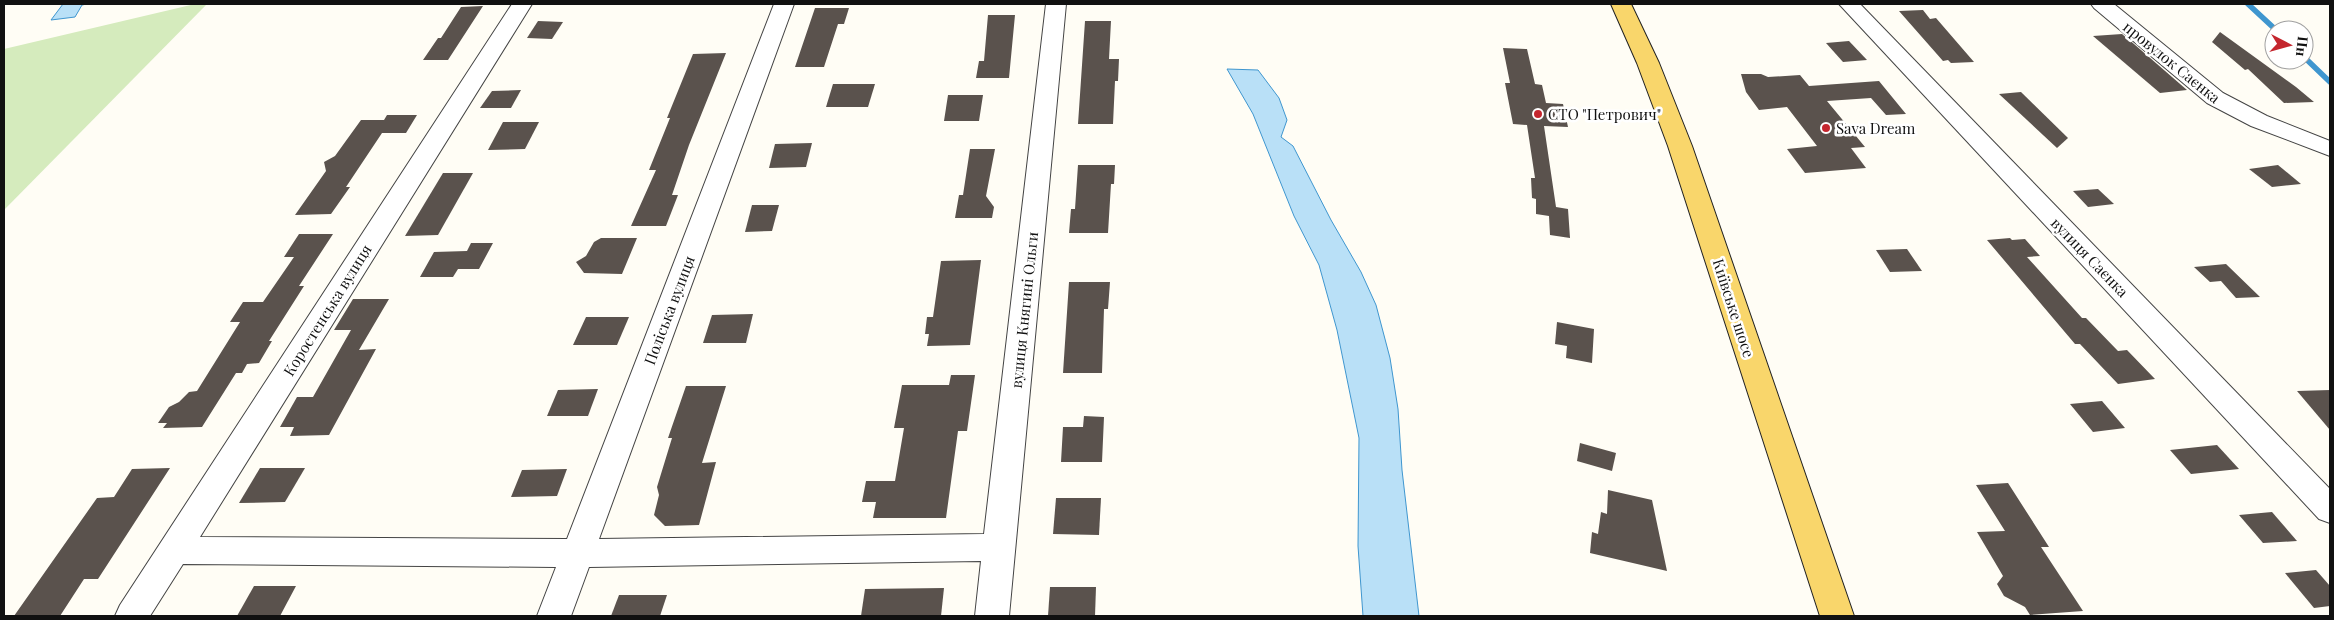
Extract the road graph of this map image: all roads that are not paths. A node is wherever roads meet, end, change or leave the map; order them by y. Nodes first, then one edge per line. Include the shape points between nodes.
1 (522, 4) edge
2 (784, 4) edge
3 (1056, 4) edge
4 (1621, 4) edge
5 (1849, 4) edge
6 (2101, 4) edge
7 (2330, 149) edge
8 (2330, 510) edge
9 (999, 548) junction
10 (175, 550) junction
11 (578, 553) junction
12 (132, 616) edge
13 (554, 616) edge
14 (992, 616) edge
15 (1837, 616) edge

1 - 10 street, Коростенська вулиця
2 - 11 street, Поліська вулиця
3 - 9 street, вулиця Княгині Ольги
4 - 15 main road, Київське шосе via 1680,146
5 - 8 street, вулиця Саєнка
6 - 7 street, провулок Саєнка via 2215,98 2258,121
9 - 11 street
9 - 14 street, вулиця Княгині Ольги
10 - 11 street
10 - 12 street, Коростенська вулиця
11 - 13 street, Поліська вулиця

